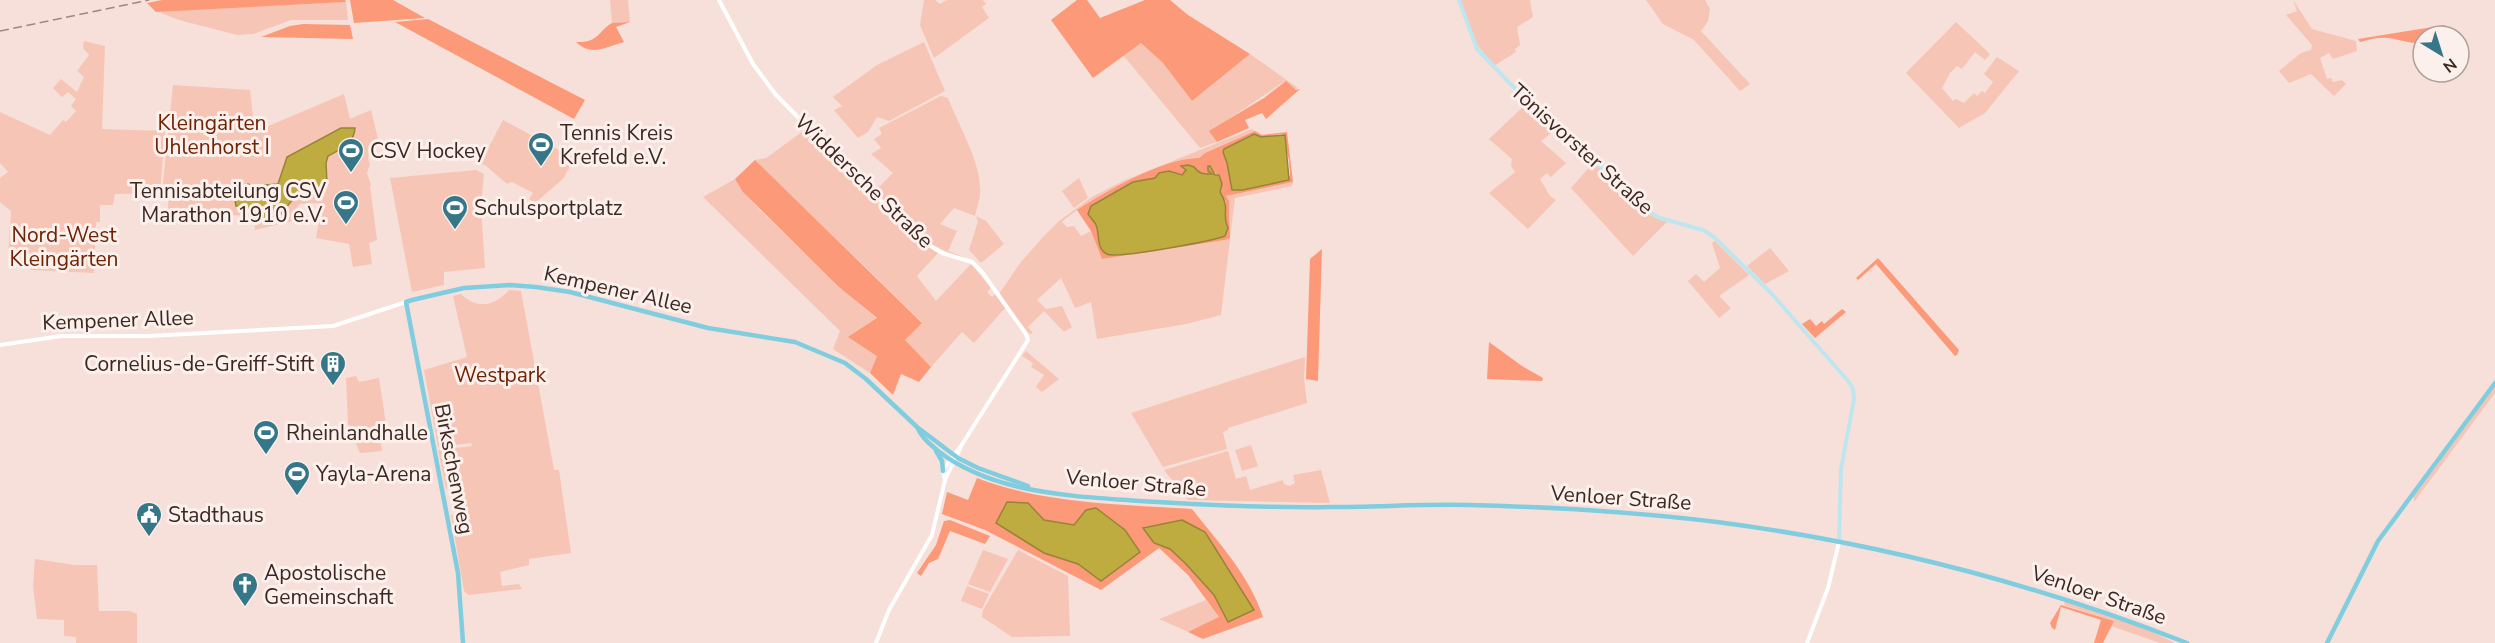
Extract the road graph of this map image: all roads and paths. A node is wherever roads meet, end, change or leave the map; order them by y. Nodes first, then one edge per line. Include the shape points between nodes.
1 (719, 0) edge
2 (1460, 0) edge
3 (406, 302) junction
4 (0, 345) edge
5 (2495, 383) edge
6 (917, 427) junction
7 (930, 445) junction
8 (954, 459) junction
9 (943, 471) junction
10 (945, 480) junction
11 (1839, 542) junction
12 (463, 643) edge
13 (876, 643) edge
14 (1807, 643) edge
15 (2187, 643) edge
16 (2327, 643) edge

1 - 8 street, Widdersche Straße via 762,78 796,118 919,239 977,267 1020,323 1028,340
2 - 11 main road, Tönisvorster Straße via 1477,49 1527,102 1582,148 1643,209 1714,237 1778,301 1849,382 1854,399 1842,469
3 - 4 street, Kempener Allee via 333,326 149,336 61,336
3 - 6 main road, Kempener Allee via 464,288 536,287 570,292 708,328 795,342 845,363
3 - 12 main road, Birkschenweg via 458,573
5 - 16 main road via 2378,541
6 - 7 main road, Kempener Allee
6 - 8 main road, Kempener Allee
7 - 8 main road, Kempener Allee
7 - 9 main road via 942,461
8 - 9 street
8 - 10 street
8 - 11 main road, Venloer Straße via 1036,489 1119,499 1219,507 1464,505 1628,512
9 - 10 street
10 - 13 street via 932,536 889,610
11 - 14 street, Tönisvorster Straße via 1828,588
11 - 15 main road, Venloer Straße via 2015,584 2107,612

